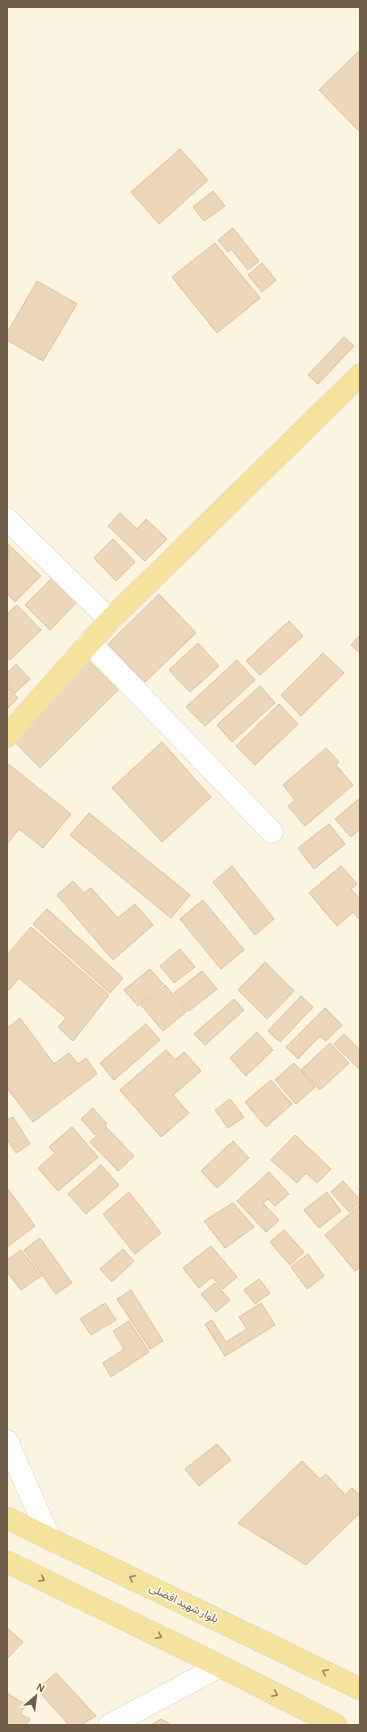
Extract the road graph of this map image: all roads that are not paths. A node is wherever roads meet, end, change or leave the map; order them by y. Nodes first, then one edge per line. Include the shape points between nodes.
1 (360, 375) edge
2 (7, 519) edge
3 (110, 620) junction
4 (89, 642) junction
5 (7, 736) edge
6 (272, 832) dead end
7 (7, 1441) edge
8 (7, 1518) edge
9 (50, 1539) junction
10 (7, 1562) edge
11 (220, 1666) junction
12 (360, 1689) edge
13 (110, 1725) edge
14 (336, 1725) edge

1 - 3 main road
2 - 3 street
3 - 4 main road
4 - 5 main road
4 - 6 street
7 - 9 street
8 - 9 main road, بلوار شهید افضلی
12 -> 9 main road, بلوار شهید افضلی
10 -> 11 main road
11 - 13 street
11 -> 14 main road

